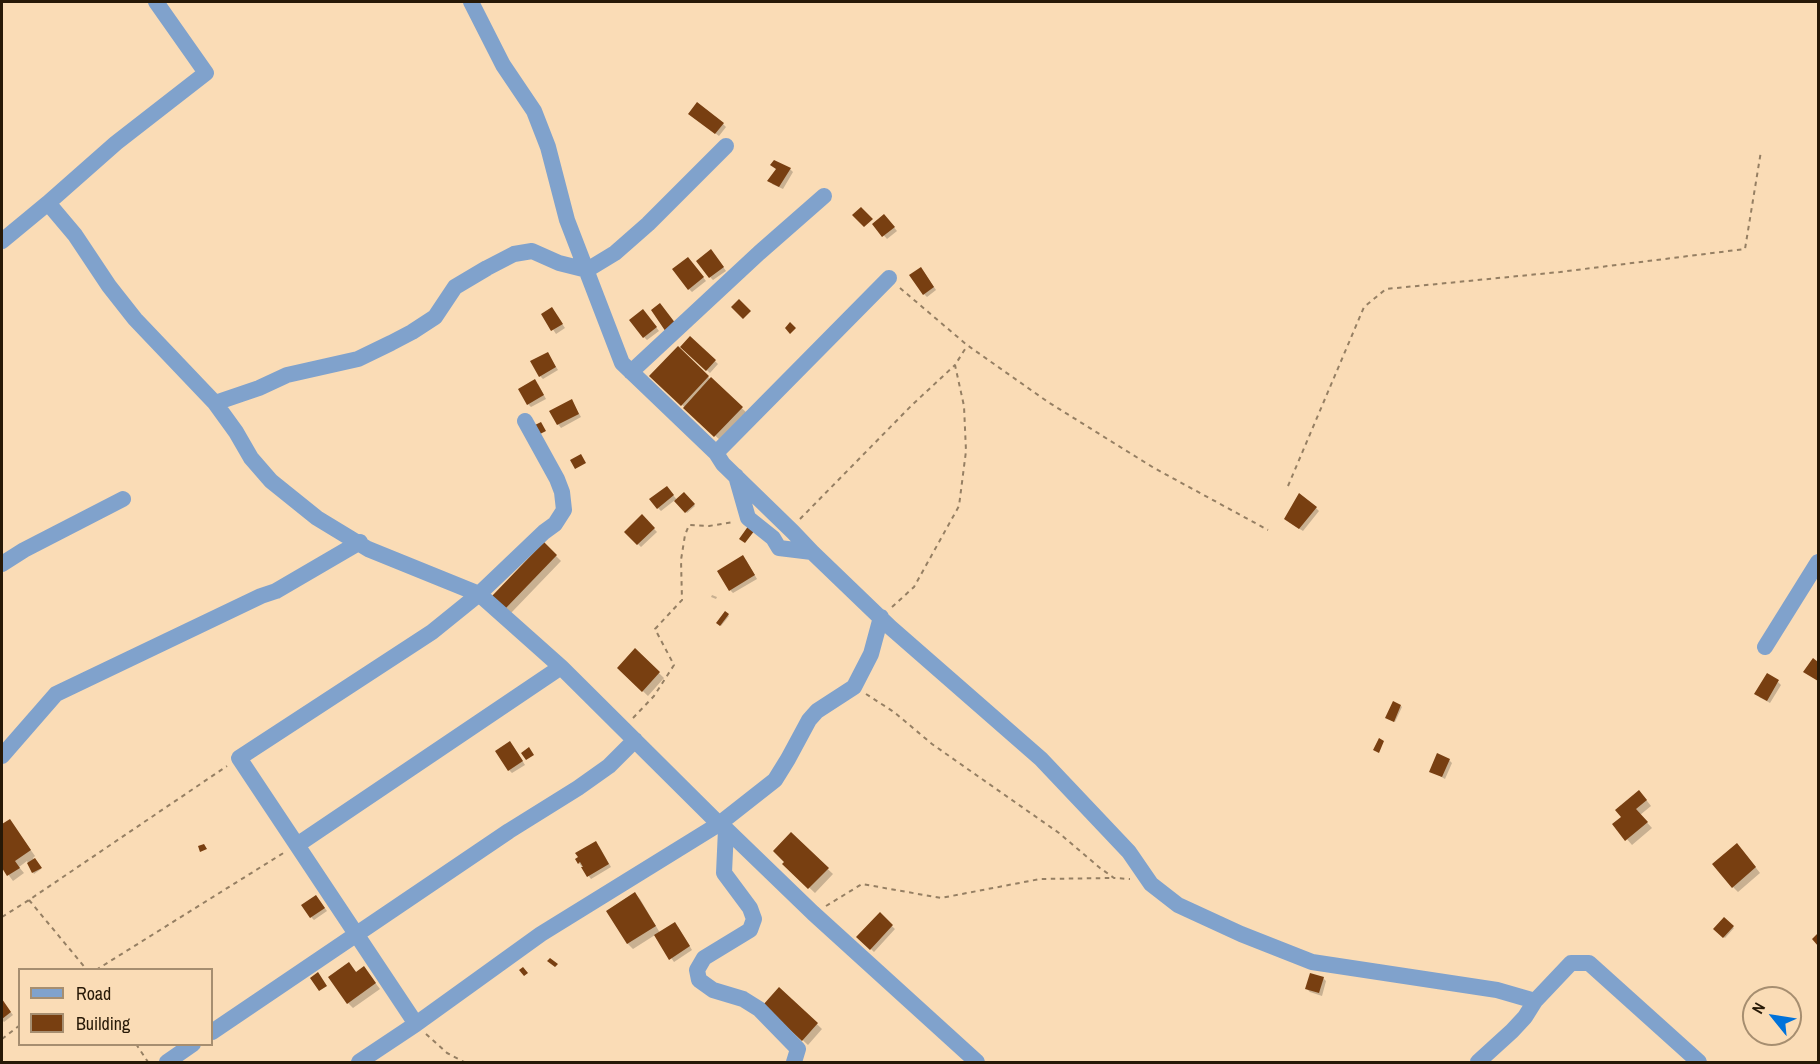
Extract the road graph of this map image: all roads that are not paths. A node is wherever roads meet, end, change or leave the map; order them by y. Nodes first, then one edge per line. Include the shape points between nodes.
1 (156, 2) edge
2 (471, 2) edge
3 (726, 146) dead end
4 (824, 196) dead end
5 (48, 203) junction
6 (2, 241) edge
7 (587, 270) junction
8 (889, 278) road end
9 (631, 372) junction
10 (215, 403) junction
11 (525, 421) dead end
12 (716, 453) junction
13 (736, 475) junction
14 (123, 499) dead end
15 (360, 542) junction
16 (812, 552) junction
17 (1818, 562) edge
18 (2, 564) edge
19 (479, 594) junction
20 (881, 617) junction
21 (1765, 647) dead end
22 (561, 666) junction
23 (629, 735) junction
24 (2, 756) edge
25 (722, 827) junction
26 (297, 845) junction
27 (357, 934) junction
28 (1535, 1001) junction
29 (416, 1024) junction
30 (213, 1031) edge
31 (190, 1046) edge
32 (166, 1062) edge
33 (359, 1062) edge
34 (794, 1062) edge
35 (977, 1062) edge
36 (1478, 1062) edge
37 (1699, 1062) edge

1 - 5 street via 206,73 116,143
2 - 7 street via 502,65 534,111 567,220
3 - 7 street via 648,224 615,253
4 - 9 street
5 - 6 street
5 - 10 street via 135,319
7 - 9 street via 622,363
7 - 10 street via 532,251 514,254 455,287 435,317 391,343 358,359 287,375
8 - 12 street
9 - 12 street
10 - 15 street via 271,482 317,518
11 - 19 street via 557,479 564,510 555,524
12 - 13 street
13 - 16 street
13 - 16 street via 748,518 779,548
14 - 18 street
15 - 19 street via 368,549
15 - 24 street via 276,591 56,694
16 - 20 street
17 - 21 street
19 - 22 street
19 - 26 street via 432,632 239,758
20 - 25 street via 871,654 854,687 817,711 802,729 775,780
20 - 28 street via 1041,759 1128,852 1151,884 1178,905 1312,962 1497,990
22 - 23 street
22 - 26 street
23 - 25 street
23 - 27 street via 609,766
25 - 29 street via 542,934
25 - 34 street via 724,873 754,919 750,930 704,958 698,970 699,980 759,1009 798,1049
25 - 35 street
26 - 27 street
27 - 29 street
27 - 30 street
28 - 36 street via 1512,1031
28 - 37 street via 1570,963 1589,963
29 - 33 street
31 - 32 street

